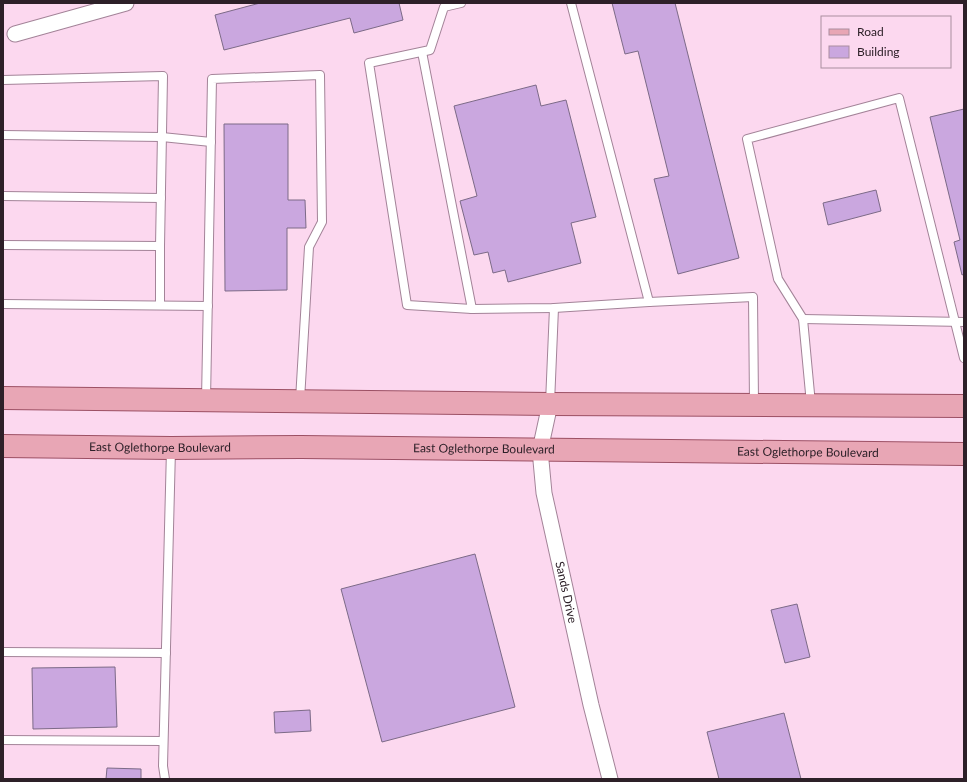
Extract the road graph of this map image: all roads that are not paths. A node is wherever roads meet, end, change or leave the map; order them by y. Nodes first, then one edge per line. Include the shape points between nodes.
1 (126, 3) edge
2 (461, 3) edge
3 (571, 3) edge
4 (15, 34) dead end
5 (422, 52) junction
6 (3, 80) edge
7 (3, 135) edge
8 (162, 137) junction
9 (211, 142) junction
10 (3, 196) edge
11 (161, 198) junction
12 (3, 245) edge
13 (160, 246) junction
14 (649, 302) junction
15 (3, 304) edge
16 (160, 305) junction
17 (208, 306) junction
18 (554, 308) junction
19 (472, 309) junction
20 (803, 319) junction
21 (955, 322) junction
22 (964, 322) edge
23 (964, 358) edge
24 (3, 398) edge
25 (206, 400) junction
26 (300, 401) junction
27 (550, 404) junction
28 (754, 404) junction
29 (811, 404) junction
30 (964, 406) edge
31 (3, 446) edge
32 (171, 448) junction
33 (540, 450) junction
34 (964, 454) edge
35 (3, 652) edge
36 (166, 653) junction
37 (3, 740) edge
38 (163, 741) junction
39 (165, 779) edge
40 (610, 779) edge

1 - 4 street
2 - 5 lane via 444,7 430,50
3 - 14 lane
5 - 19 lane
5 - 19 lane via 370,63 407,305
6 - 8 lane via 163,76
7 - 8 lane
8 - 9 lane
8 - 11 lane
9 - 17 lane
9 - 26 lane via 212,79 320,75 322,222 309,247
10 - 11 lane
11 - 13 lane
12 - 13 lane
13 - 16 lane
14 - 18 lane
14 - 28 lane via 753,297
15 - 16 lane
16 - 17 lane
17 - 25 lane
18 - 19 lane
18 - 27 lane
20 - 21 lane
20 - 21 lane via 778,279 747,139 899,98
20 - 29 lane
21 - 22 lane
21 - 23 lane
24 - 25 main road
25 - 26 main road
26 - 27 main road
27 - 28 main road
27 - 33 street, Sands Drive
28 - 29 main road
29 - 30 main road
31 - 32 main road, East Oglethorpe Boulevard
32 - 33 main road, East Oglethorpe Boulevard
32 - 36 lane
33 - 34 main road, East Oglethorpe Boulevard
33 - 40 street, Sands Drive via 544,493
35 - 36 lane
36 - 38 lane
37 - 38 lane
38 - 39 lane

